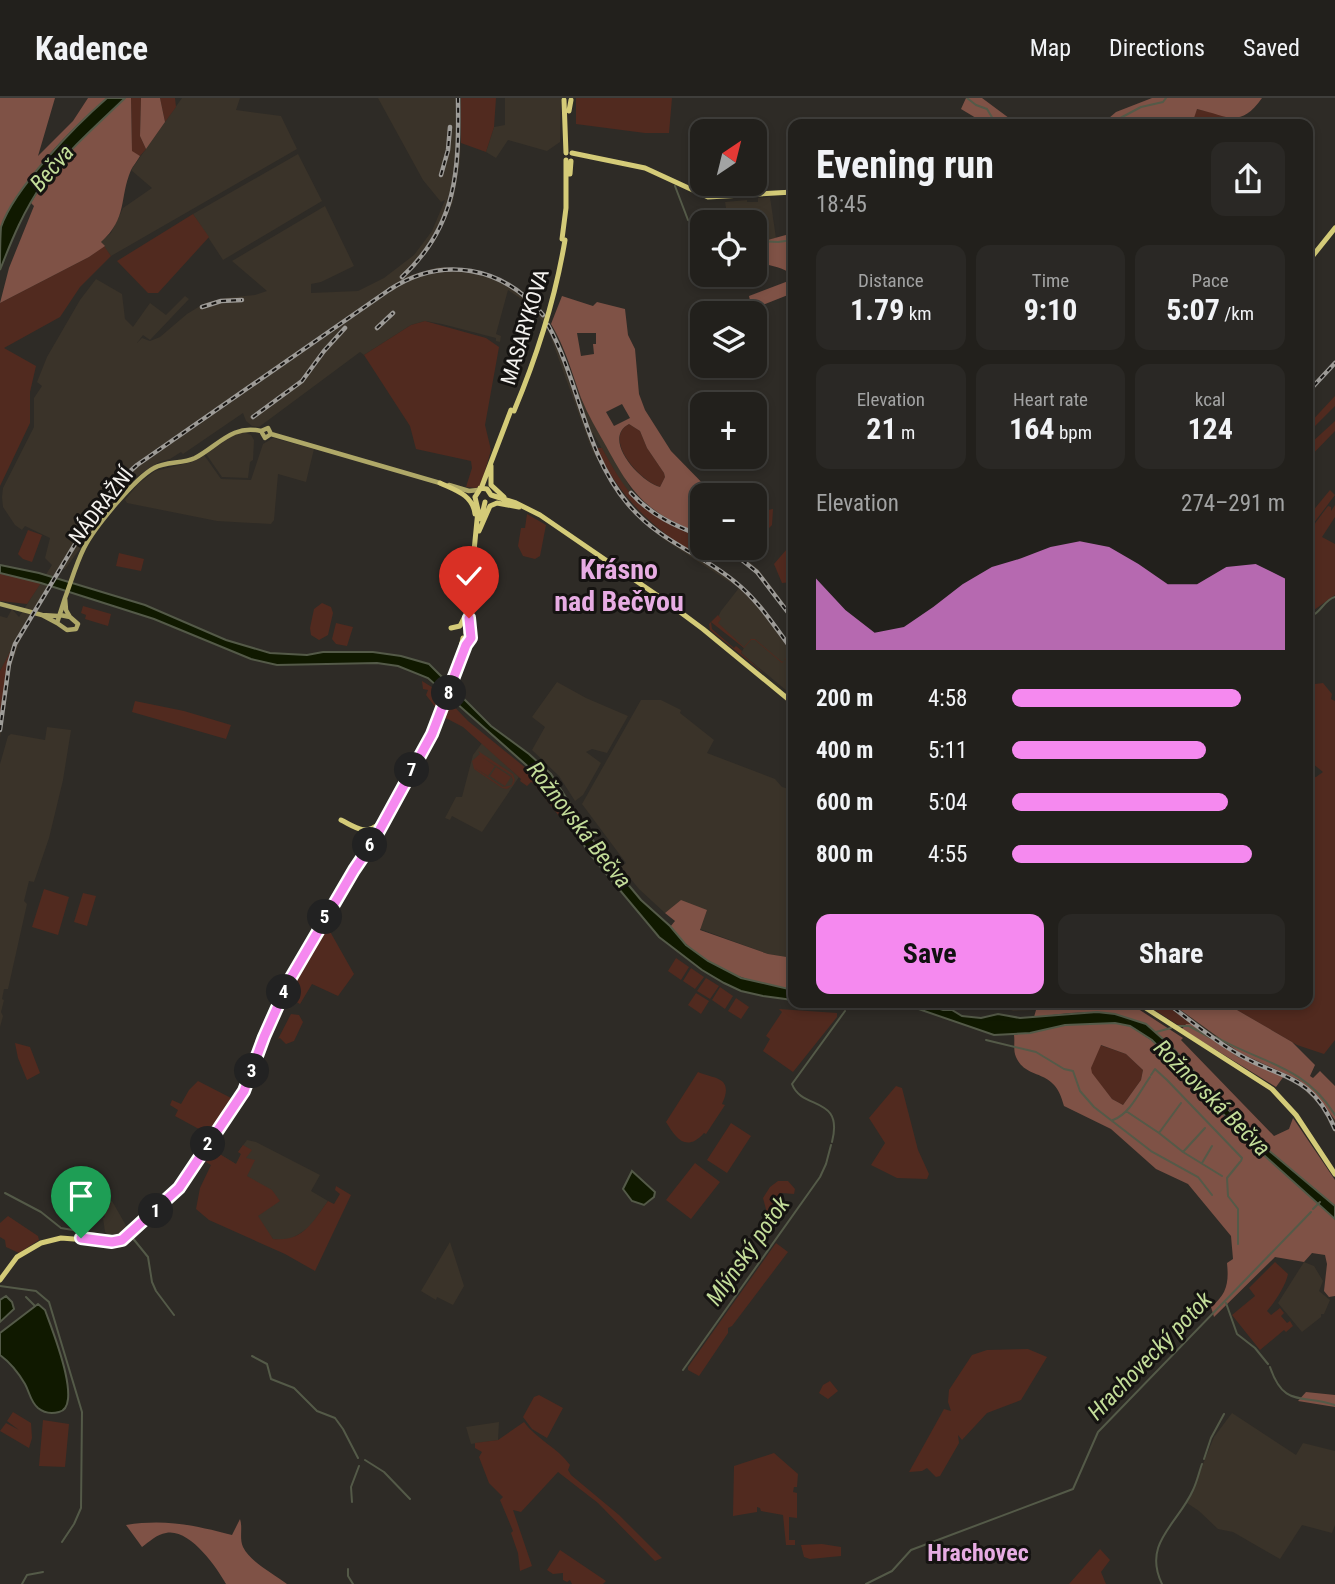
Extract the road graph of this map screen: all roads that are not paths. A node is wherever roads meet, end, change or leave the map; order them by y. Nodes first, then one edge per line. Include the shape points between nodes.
1 (568, 99) edge
2 (570, 157) junction
3 (788, 192) edge
4 (1335, 228) edge
5 (1313, 256) edge
6 (512, 411) junction
7 (491, 466) junction
8 (440, 483) junction
9 (479, 489) junction
10 (475, 497) junction
11 (488, 499) junction
12 (516, 503) junction
13 (529, 509) junction
14 (479, 531) junction
15 (474, 552) junction
16 (470, 574) junction
17 (65, 597) junction
18 (0, 604) edge
19 (42, 615) junction
20 (59, 615) junction
21 (70, 617) junction
22 (57, 623) junction
23 (451, 628) dead end
24 (467, 636) junction
25 (788, 699) edge
26 (341, 820) dead end
27 (380, 824) junction
28 (368, 834) junction
29 (375, 840) junction
30 (364, 841) junction
31 (330, 924) dead end
32 (320, 927) junction
33 (289, 981) junction
34 (1146, 1008) edge
35 (1335, 1174) edge
36 (0, 1280) edge

1 - 2 main road, MASARYKOVA
2 - 3 main road via 652,170 708,197
2 - 6 main road, MASARYKOVA, bridge via 564,239 554,284
4 - 5 main road
6 - 7 main road, MASARYKOVA
6 - 9 main road, MASARYKOVA
7 - 11 main road, MASARYKOVA
7 - 12 main road via 492,487
8 - 9 main road, NÁDRAŽNÍ
8 - 10 main road, NÁDRAŽNÍ
8 - 15 main road via 472,502
8 - 17 main road, NÁDRAŽNÍ via 271,434 268,428 237,430 194,458 158,466 143,475 87,543
9 - 10 main road, MASARYKOVA
9 - 11 main road via 487,489
10 - 11 main road via 480,502
10 - 15 main road
11 - 12 main road
11 - 13 main road
11 - 14 main road, MASARYKOVA
12 - 13 main road
13 - 14 main road via 493,504
13 - 25 main road via 691,619
14 - 24 main road, MASARYKOVA
15 - 16 main road
16 - 23 main road via 463,622
16 - 24 main road
17 - 20 main road, NÁDRAŽNÍ
17 - 21 main road
18 - 19 main road
19 - 20 main road
19 - 22 main road
20 - 21 main road
20 - 22 main road, NÁDRAŽNÍ
21 - 22 main road via 78,624 75,630
24 - 27 main road via 441,709
26 - 27 main road via 365,831
27 - 28 main road
27 - 29 main road
28 - 29 main road
28 - 30 main road
29 - 30 main road
29 - 32 main road
30 - 33 main road
31 - 32 main road
32 - 33 main road
33 - 36 main road via 244,1091 173,1195 122,1240 65,1238 41,1243 18,1257
34 - 35 main road via 1277,1094

